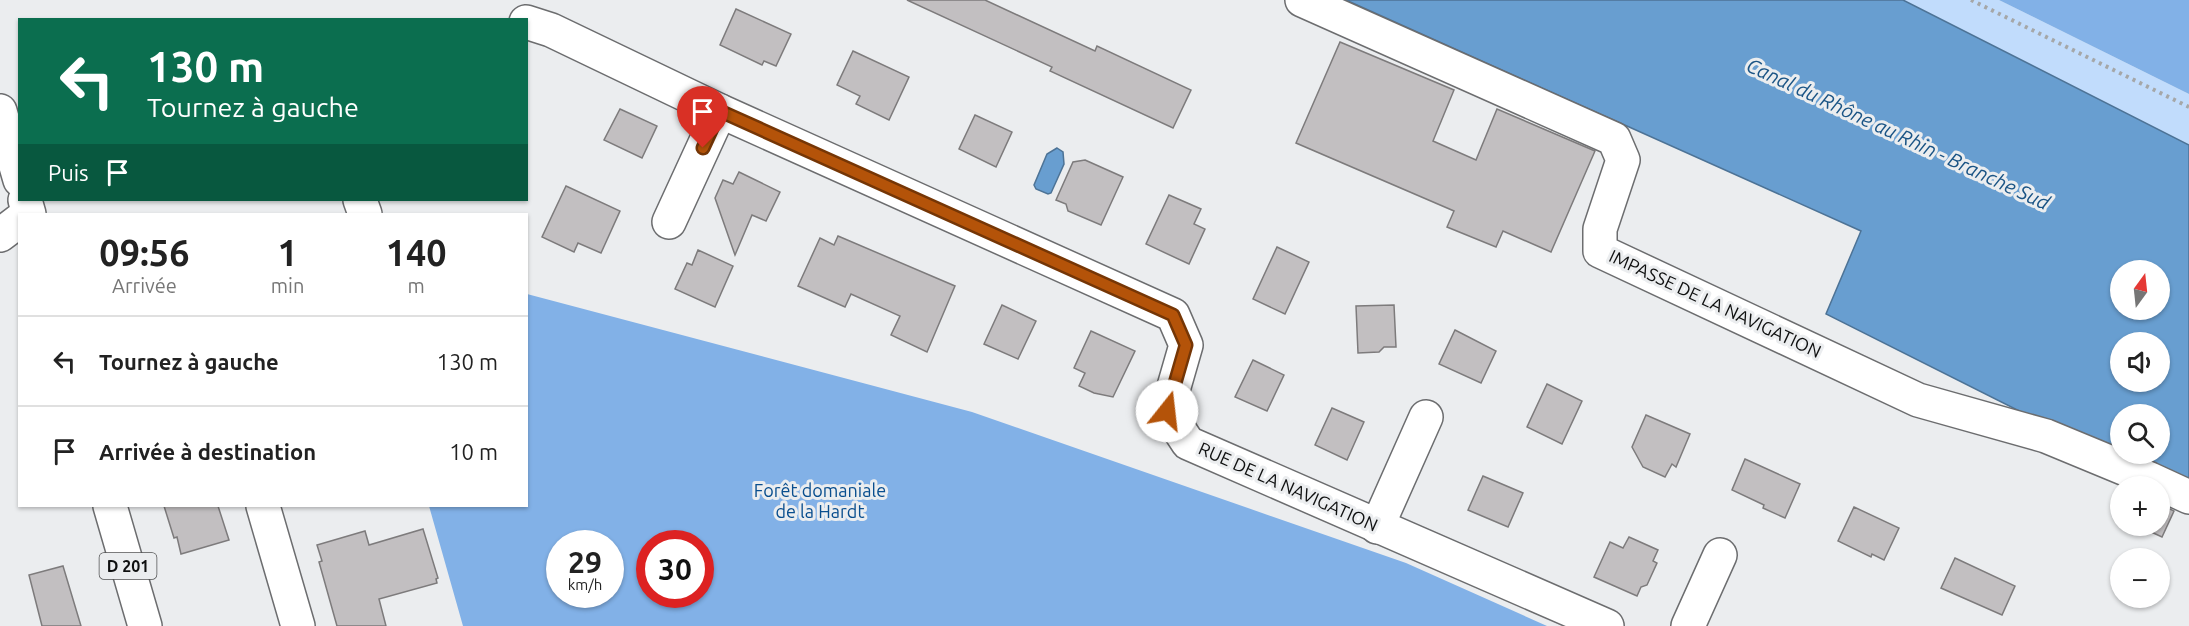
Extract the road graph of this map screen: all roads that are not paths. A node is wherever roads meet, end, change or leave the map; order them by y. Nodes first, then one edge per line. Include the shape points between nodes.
1 (528, 0) edge
2 (1302, 0) edge
3 (520, 18) edge
4 (528, 23) edge
5 (0, 111) edge
6 (720, 111) junction
7 (18, 173) edge
8 (18, 219) edge
9 (669, 222) dead end
10 (0, 235) edge
11 (1426, 417) dead end
12 (2189, 497) edge
13 (111, 507) edge
14 (264, 507) edge
15 (1377, 526) junction
16 (1720, 555) dead end
17 (146, 626) edge
18 (298, 626) edge
19 (1607, 626) edge
20 (1688, 626) edge

1 - 3 street
2 - 12 street, IMPASSE DE LA NAVIGATION via 1614,139 1623,160 1600,229 1600,251 1918,399 2046,436
4 - 6 street, RUE DE LA NAVIGATION
5 - 7 street
6 - 9 street
6 - 15 street, RUE DE LA NAVIGATION via 1173,315 1186,345 1167,411 1188,443
8 - 10 street
11 - 15 street
13 - 17 street, D 201
14 - 18 street
15 - 19 street, RUE DE LA NAVIGATION
16 - 20 street

